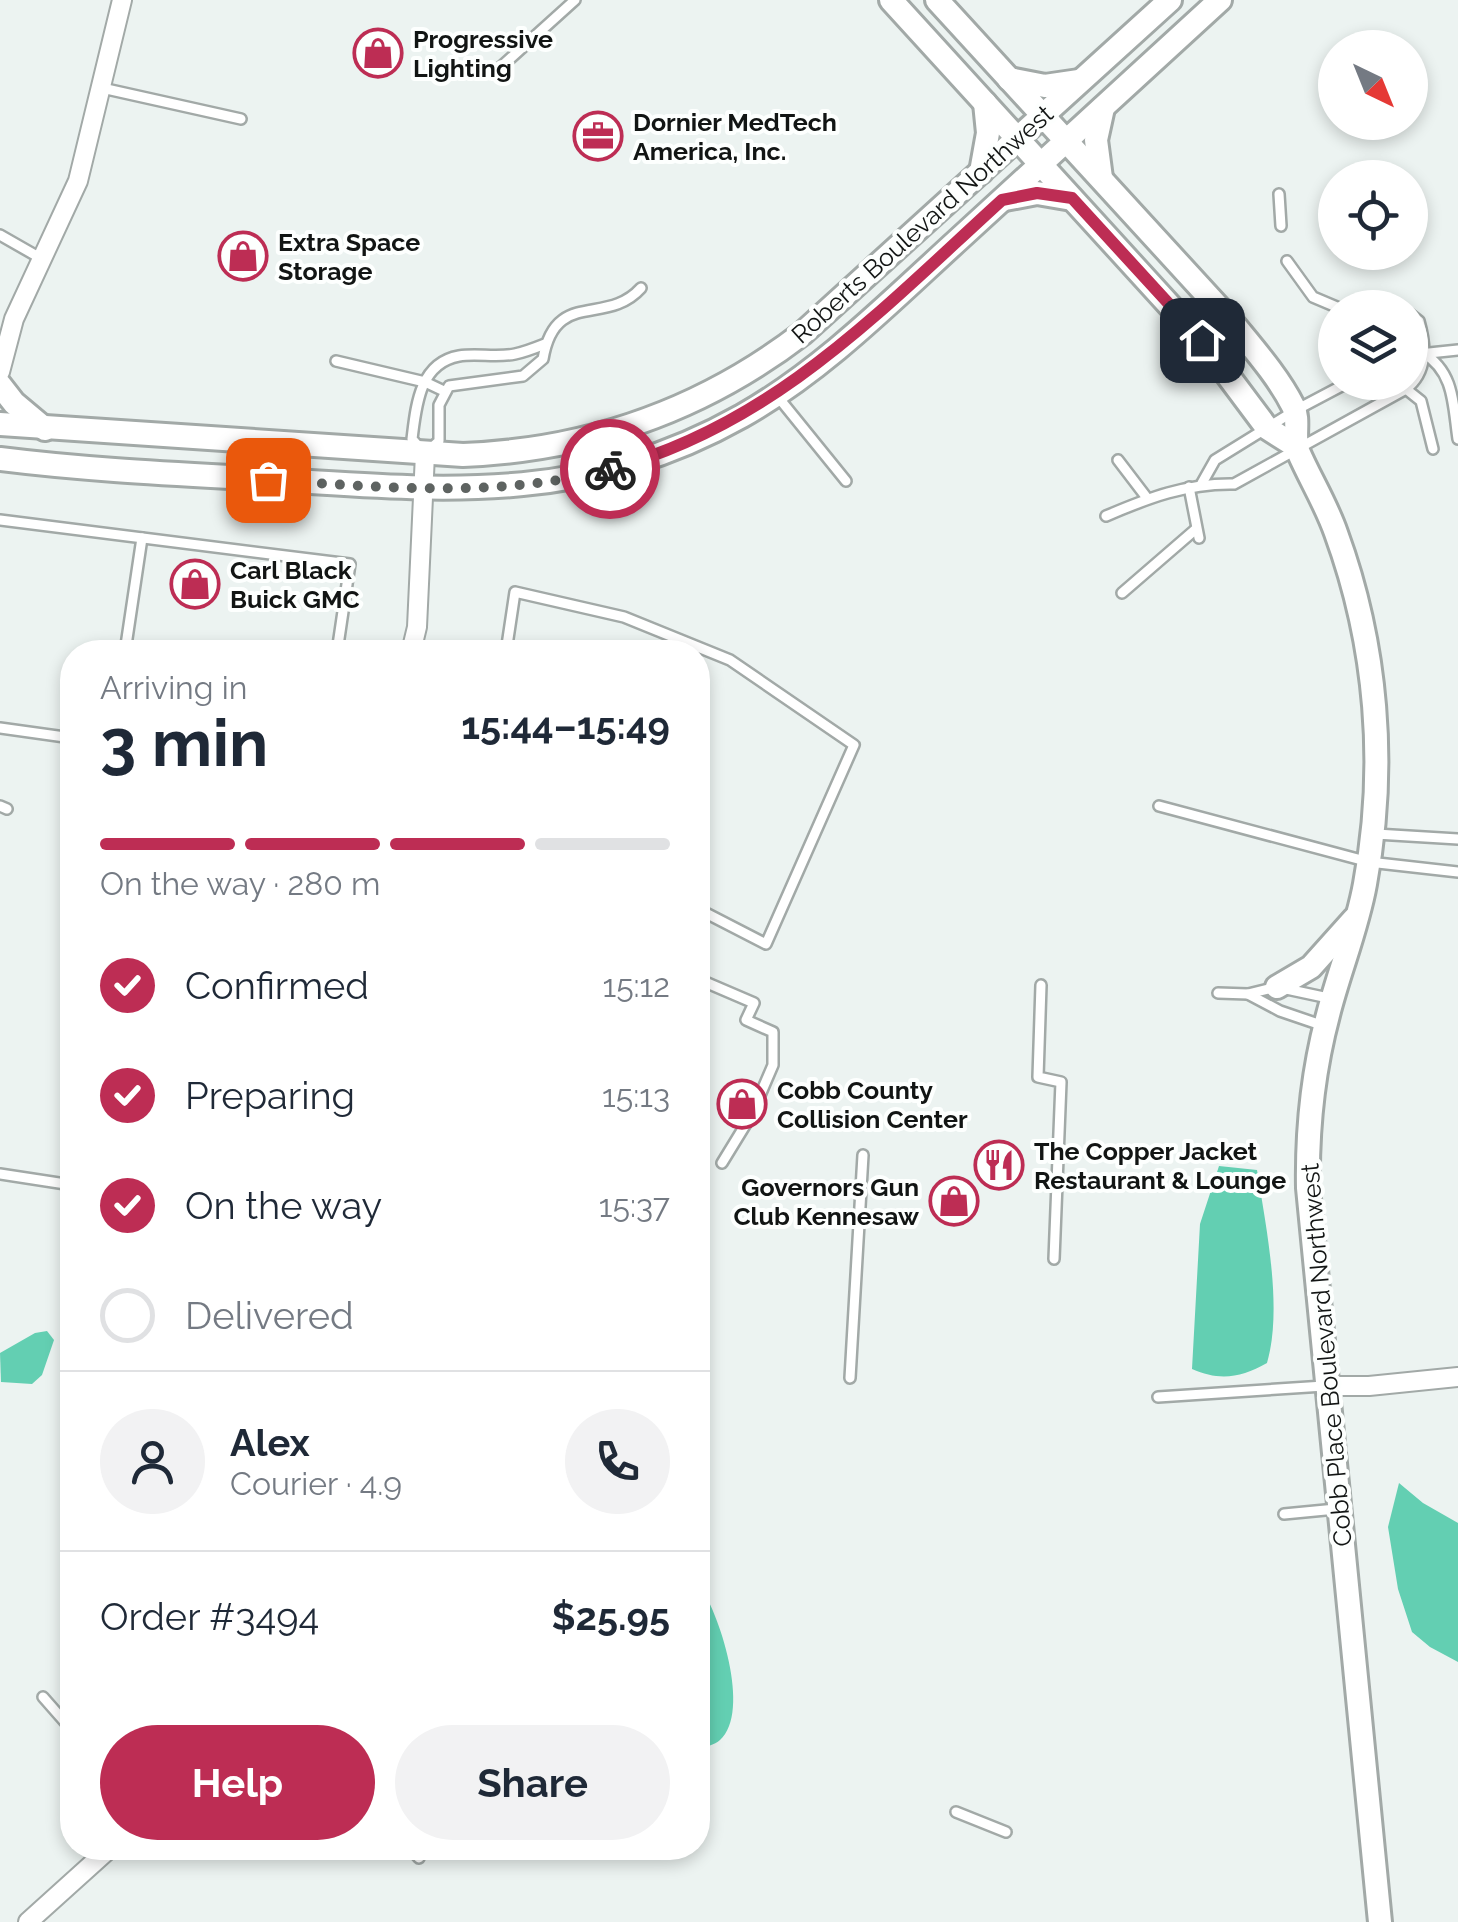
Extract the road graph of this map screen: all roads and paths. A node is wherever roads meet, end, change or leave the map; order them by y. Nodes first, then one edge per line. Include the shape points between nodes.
1 (122, 0) edge
2 (576, 0) edge
3 (890, 0) edge
4 (937, 0) edge
5 (1170, 0) edge
6 (1220, 0) edge
7 (493, 74) dead end
8 (1009, 79) junction
9 (1082, 79) junction
10 (102, 88) junction
11 (985, 103) junction
12 (1104, 106) junction
13 (1043, 115) junction
14 (241, 119) dead end
15 (1017, 139) junction
16 (1066, 141) junction
17 (1041, 164) junction
18 (981, 172) junction
19 (1100, 178) junction
20 (1278, 194) dead end
21 (1072, 198) junction
22 (1002, 200) junction
23 (1281, 226) dead end
24 (0, 235) edge
25 (42, 259) junction
26 (1287, 261) dead end
27 (641, 288) dead end
28 (1318, 299) edge
29 (4, 341) edge
30 (545, 344) junction
31 (1458, 350) edge
32 (1428, 353) edge
33 (1428, 358) edge
34 (336, 361) dead end
35 (0, 372) edge
36 (424, 382) junction
37 (0, 385) edge
38 (444, 391) junction
39 (776, 394) junction
40 (1318, 398) edge
41 (1385, 400) edge
42 (1419, 400) edge
43 (1296, 410) junction
44 (0, 424) edge
45 (1266, 428) junction
46 (45, 429) junction
47 (1458, 439) edge
48 (1296, 448) junction
49 (1433, 450) dead end
50 (426, 454) junction
51 (0, 459) edge
52 (1118, 460) dead end
53 (846, 480) dead end
54 (1202, 484) junction
55 (1189, 487) junction
56 (424, 489) junction
57 (1147, 498) junction
58 (1106, 516) dead end
59 (0, 520) edge
60 (142, 538) junction
61 (1122, 592) dead end
62 (127, 640) edge
63 (340, 640) edge
64 (414, 640) edge
65 (508, 640) edge
66 (681, 640) edge
67 (710, 652) edge
68 (0, 728) edge
69 (60, 736) edge
70 (1160, 806) dead end
71 (1372, 834) junction
72 (1458, 839) edge
73 (1369, 862) junction
74 (1458, 870) edge
75 (1360, 912) junction
76 (710, 915) edge
77 (710, 984) edge
78 (1041, 985) dead end
79 (1276, 987) junction
80 (1218, 993) dead end
81 (1248, 994) junction
82 (1332, 999) junction
83 (1325, 1026) junction
84 (863, 1156) dead end
85 (722, 1163) dead end
86 (0, 1174) edge
87 (60, 1183) edge
88 (1054, 1259) dead end
89 (1458, 1377) edge
90 (850, 1378) dead end
91 (1327, 1386) junction
92 (1158, 1398) dead end
93 (1340, 1509) junction
94 (1284, 1514) dead end
95 (43, 1697) dead end
96 (60, 1716) edge
97 (956, 1812) dead end
98 (1006, 1832) dead end
99 (97, 1860) edge
100 (28, 1922) edge
101 (1380, 1922) edge

1 - 10 street
2 - 7 lane
3 - 11 street, Cobb Place Boulevard Northwest
4 - 8 street
5 - 9 street, Roberts Boulevard Northwest
6 - 12 street, Roberts Boulevard Northwest
8 - 9 street via 1045,86
8 - 13 street
9 - 13 street, Roberts Boulevard Northwest
10 - 14 lane
10 - 25 street via 78,181
11 - 15 street, Cobb Place Boulevard Northwest
11 - 18 street
12 - 16 street, Roberts Boulevard Northwest
12 - 19 street via 1096,140
13 - 15 street, Roberts Boulevard Northwest
13 - 16 street
15 - 17 street, Cobb Place Boulevard Northwest
15 - 18 street, Roberts Boulevard Northwest
16 - 17 street, Roberts Boulevard Northwest
16 - 19 street
17 - 21 street, Cobb Place Boulevard Northwest
17 - 22 street, Roberts Boulevard Northwest
18 - 50 street, Roberts Boulevard Northwest via 803,333 678,409 538,449
19 - 43 street via 1231,321
20 - 23 lane
21 - 22 street via 1037,193
21 - 45 street, Cobb Place Boulevard Northwest via 1202,340
22 - 39 street, Roberts Boulevard Northwest via 875,316
24 - 25 lane
25 - 29 street
26 - 28 lane
27 - 30 lane via 616,307 567,315
29 - 35 street
30 - 36 lane via 512,355 450,359
30 - 38 lane via 543,359 523,376
31 - 32 lane
33 - 47 lane via 1452,390
34 - 36 lane
36 - 38 lane
36 - 50 lane via 412,439
37 - 46 street
38 - 50 lane via 439,441
39 - 53 lane
39 - 56 street, Roberts Boulevard Northwest via 711,432 610,469 513,487
40 - 43 lane
41 - 48 lane
42 - 49 lane
43 - 45 lane
43 - 48 street, Cobb Place Boulevard Northwest
44 - 46 street, Roberts Boulevard Northwest
45 - 48 street, Cobb Place Boulevard Northwest
45 - 54 lane via 1216,460
46 - 50 street, Roberts Boulevard Northwest
48 - 54 lane via 1234,484
48 - 71 street, Cobb Place Boulevard Northwest via 1338,537 1374,690 1378,770
50 - 56 street
51 - 56 street, Roberts Boulevard Northwest
52 - 57 lane
54 - 55 lane
55 - 57 lane
55 - 61 lane via 1197,534
56 - 64 street
57 - 58 lane
59 - 60 lane
60 - 62 lane
60 - 63 lane via 350,564
65 - 66 lane via 516,592 624,617
67 - 76 lane via 854,745 766,944
68 - 69 lane
70 - 73 lane
71 - 72 lane
71 - 73 street, Cobb Place Boulevard Northwest
73 - 74 lane
73 - 75 street, Cobb Place Boulevard Northwest
75 - 79 street via 1311,967
75 - 82 street, Cobb Place Boulevard Northwest
77 - 85 lane via 754,1003 746,1020 772,1032 773,1066
78 - 88 lane via 1038,1077 1061,1082
79 - 81 lane
79 - 82 lane
80 - 81 lane
81 - 83 lane
82 - 83 street, Cobb Place Boulevard Northwest
83 - 91 street, Cobb Place Boulevard Northwest via 1308,1152
84 - 90 lane
86 - 87 lane
89 - 91 street
91 - 92 lane
91 - 93 street, Cobb Place Boulevard Northwest
93 - 94 lane
93 - 101 street, Cobb Place Boulevard Northwest
95 - 96 lane
97 - 98 lane
99 - 100 street

